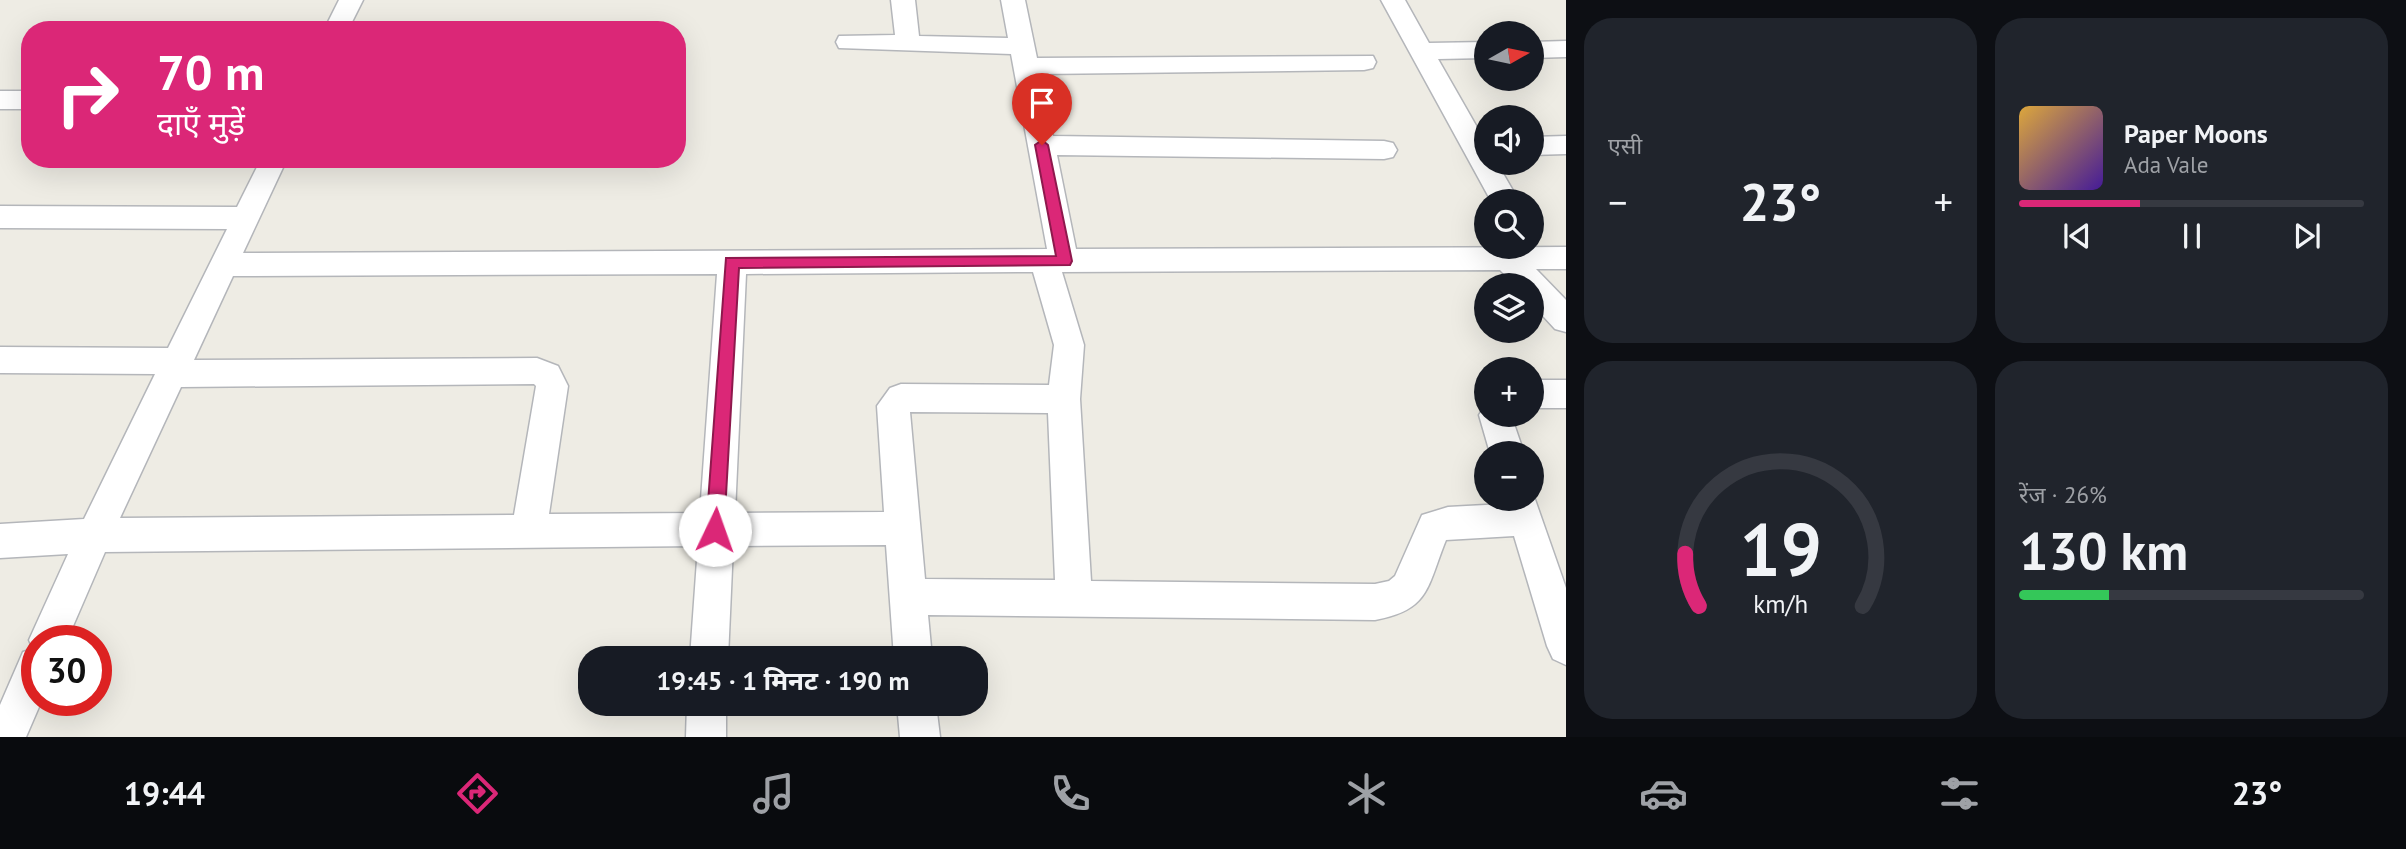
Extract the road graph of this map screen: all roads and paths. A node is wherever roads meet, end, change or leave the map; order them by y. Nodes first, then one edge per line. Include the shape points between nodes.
1 (351, 0) edge
2 (903, 0) edge
3 (1013, 0) edge
4 (1393, 0) edge
5 (340, 21) edge
6 (848, 41) dead end
7 (908, 43) junction
8 (1566, 49) edge
9 (1474, 50) edge
10 (1544, 50) edge
11 (1423, 51) junction
12 (1024, 56) junction
13 (1364, 62) dead end
14 (0, 100) edge
15 (21, 100) edge
16 (1474, 134) edge
17 (1042, 145) junction
18 (1566, 145) edge
19 (1544, 146) edge
20 (1384, 150) dead end
21 (270, 168) edge
22 (0, 217) edge
23 (247, 218) junction
24 (1474, 256) edge
25 (1544, 256) edge
26 (1566, 258) edge
27 (1527, 259) edge
28 (1054, 261) junction
29 (732, 262) junction
30 (224, 265) junction
31 (1566, 320) edge
32 (0, 360) edge
33 (175, 368) junction
34 (1544, 394) edge
35 (1566, 394) edge
36 (1064, 400) junction
37 (1512, 511) edge
38 (1524, 511) edge
39 (901, 528) junction
40 (715, 530) junction
41 (529, 531) junction
42 (95, 535) junction
43 (0, 541) edge
44 (907, 597) junction
45 (1074, 599) junction
46 (1559, 605) edge
47 (55, 625) edge
48 (710, 646) edge
49 (912, 646) edge
50 (1566, 646) edge
51 (21, 696) edge
52 (707, 716) edge
53 (918, 716) edge
54 (7, 722) edge
55 (706, 737) edge
56 (920, 737) edge

1 - 5 street
2 - 7 street
3 - 12 street
4 - 11 street
6 - 7 street
7 - 12 street
8 - 10 street
9 - 11 street
11 - 16 street
12 - 13 street
12 - 17 street
14 - 15 street
17 - 20 street
17 - 28 street
18 - 19 street
21 - 23 street
22 - 23 street
23 - 30 street
24 - 28 street
25 - 26 street
27 - 31 street
28 - 29 street
28 - 36 street via 1069,345
29 - 30 street
29 - 40 street
30 - 33 street
32 - 33 street
33 - 41 street via 537,371 547,376 552,386
33 - 42 street
34 - 35 street
36 - 39 street via 896,401
36 - 45 street
37 - 45 street via 1434,527 1408,589 1398,598 1375,602
38 - 46 street
39 - 40 street
39 - 44 street
40 - 41 street
40 - 48 street
41 - 42 street
42 - 43 street
42 - 47 street
44 - 45 street
44 - 49 street
46 - 50 street
51 - 54 street
52 - 55 street
53 - 56 street

